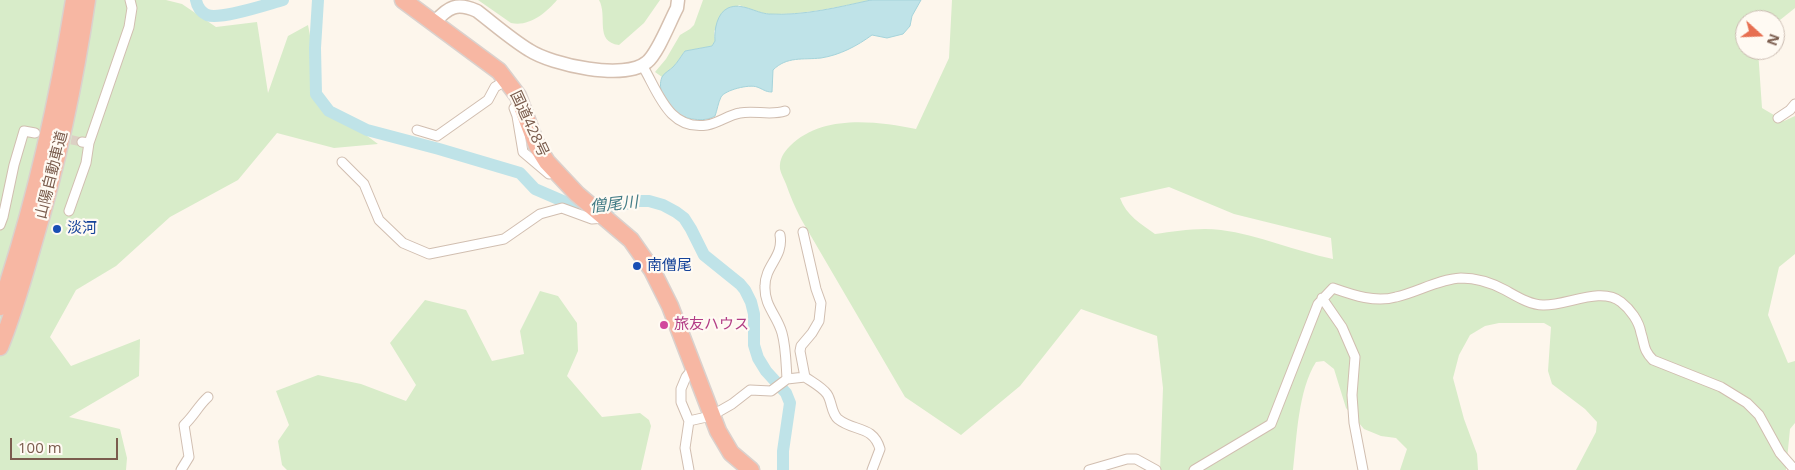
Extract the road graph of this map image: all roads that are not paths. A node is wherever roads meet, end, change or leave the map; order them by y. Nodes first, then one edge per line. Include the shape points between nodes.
1 (74, 0) edge
2 (87, 0) edge
3 (130, 0) edge
4 (403, 0) edge
5 (678, 0) edge
6 (435, 22) junction
7 (642, 65) junction
8 (504, 81) junction
9 (1795, 104) edge
10 (785, 110) dead end
11 (1778, 118) dead end
12 (417, 130) dead end
13 (35, 133) dead end
14 (342, 162) dead end
15 (70, 211) dead end
16 (599, 213) junction
17 (0, 225) edge
18 (803, 232) dead end
19 (780, 235) dead end
20 (1322, 298) junction
21 (0, 307) edge
22 (0, 347) edge
23 (694, 367) junction
24 (805, 377) junction
25 (787, 379) junction
26 (208, 397) dead end
27 (711, 416) junction
28 (690, 421) junction
29 (181, 470) edge
30 (689, 470) edge
31 (751, 470) edge
32 (872, 470) edge
33 (1089, 470) edge
34 (1156, 470) edge
35 (1194, 470) edge
36 (1363, 470) edge
37 (1795, 470) edge

1 - 21 highway, 山陽自動車道 via 47,143
2 - 22 highway, 山陽自動車道 via 60,148 26,271
3 - 15 street via 132,8 128,27 86,142 86,163
4 - 6 highway, 国道428号
5 - 7 street via 653,55
6 - 7 street via 445,11 461,6 477,11 542,57 602,71 624,71
6 - 8 highway, 国道428号 via 486,60
7 - 10 street via 667,109 676,118 696,126 717,122 737,113 772,114
8 - 12 street via 495,86 488,100 437,136
8 - 16 highway, 国道428号 via 518,96 546,162
9 - 11 street
13 - 17 street via 24,131
14 - 16 street via 364,184 379,220 403,243 429,254 504,239 540,214 562,208 592,219
16 - 23 highway, 国道428号 via 631,240 652,270
18 - 24 street via 821,303 819,321 801,346
19 - 25 street via 782,244 764,286 768,305 782,332
20 - 35 street via 1271,424
20 - 36 street via 1342,327 1355,357 1352,395
20 - 37 street via 1333,288 1373,299 1389,298 1461,278 1478,280 1541,305 1606,295 1619,300 1629,310 1641,330 1645,352 1653,360 1721,387 1747,402
23 - 27 highway, 国道428号
23 - 28 street via 680,389 681,402
24 - 25 street
24 - 32 street via 826,393 839,420 875,437 880,449
25 - 27 street via 771,391 750,390
26 - 29 street via 184,425 189,457
27 - 28 street
27 - 31 highway, 国道428号 via 731,453
28 - 30 street via 685,448
33 - 34 street via 1136,459

